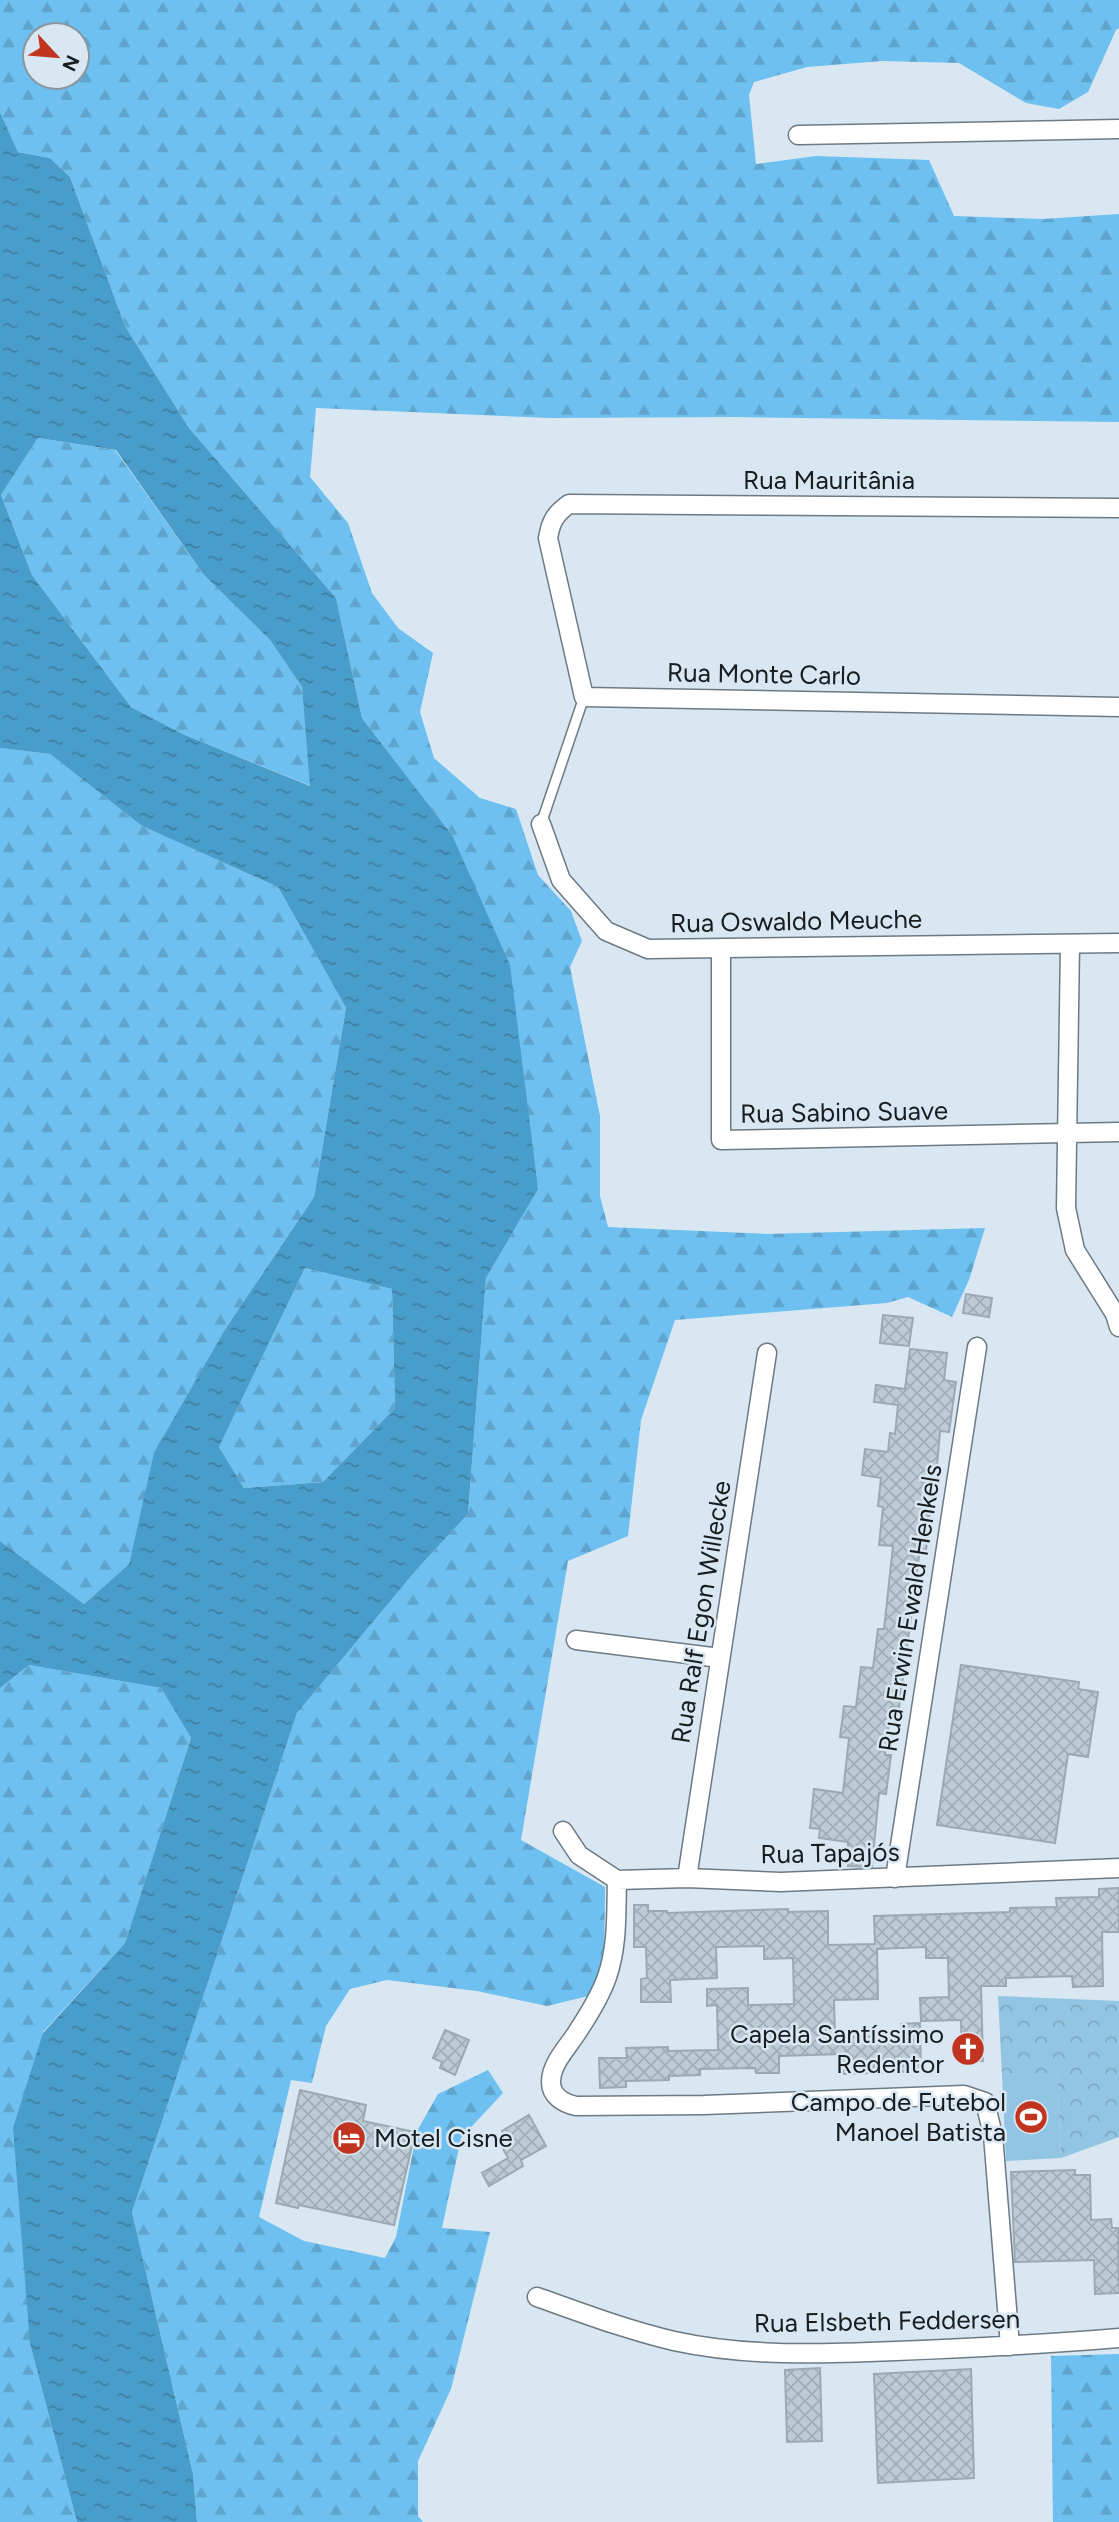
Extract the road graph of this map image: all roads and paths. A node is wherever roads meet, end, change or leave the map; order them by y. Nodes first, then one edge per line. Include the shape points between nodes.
1 (1119, 129) edge
2 (798, 135) dead end
3 (1119, 508) edge
4 (584, 697) junction
5 (1119, 707) edge
6 (541, 824) joint
7 (1119, 943) edge
8 (1070, 944) junction
9 (721, 948) junction
10 (1119, 1132) edge
11 (1067, 1133) junction
12 (1119, 1327) edge
13 (977, 1347) dead end
14 (767, 1353) dead end
15 (576, 1640) dead end
16 (720, 1658) junction
17 (563, 1831) dead end
18 (1119, 1868) edge
19 (687, 1878) junction
20 (895, 1878) junction
21 (617, 1880) junction
22 (537, 2297) dead end
23 (1119, 2338) edge
24 (1010, 2346) junction

1 - 2 street
3 - 4 street, Rua Mauritânia via 569,504 556,514 548,538
4 - 5 street, Rua Monte Carlo
4 - 6 lane
6 - 9 street, Rua Oswaldo Meuche via 561,880 606,931 648,949
7 - 8 street, Rua Oswaldo Meuche
8 - 9 street, Rua Oswaldo Meuche
8 - 11 street
9 - 11 street, Rua Sabino Suave via 721,1140
10 - 11 street, Rua Sabino Suave
11 - 12 street via 1066,1208 1076,1250
13 - 20 street, Rua Erwin Ewald Henkels
14 - 16 street, Rua Ralf Egon Willecke
15 - 16 street
16 - 19 street, Rua Ralf Egon Willecke
17 - 21 street via 579,1855
18 - 20 street, Rua Tapajós
19 - 20 street, Rua Tapajós via 781,1882
19 - 21 street, Rua Tapajós
21 - 24 street via 616,1944 607,1976 593,2007 559,2058 551,2081 554,2094 565,2104 576,2106 964,2095 985,2102 993,2135
22 - 24 street, Rua Elsbeth Feddersen via 674,2341 737,2350 810,2354
23 - 24 street, Rua Elsbeth Feddersen

